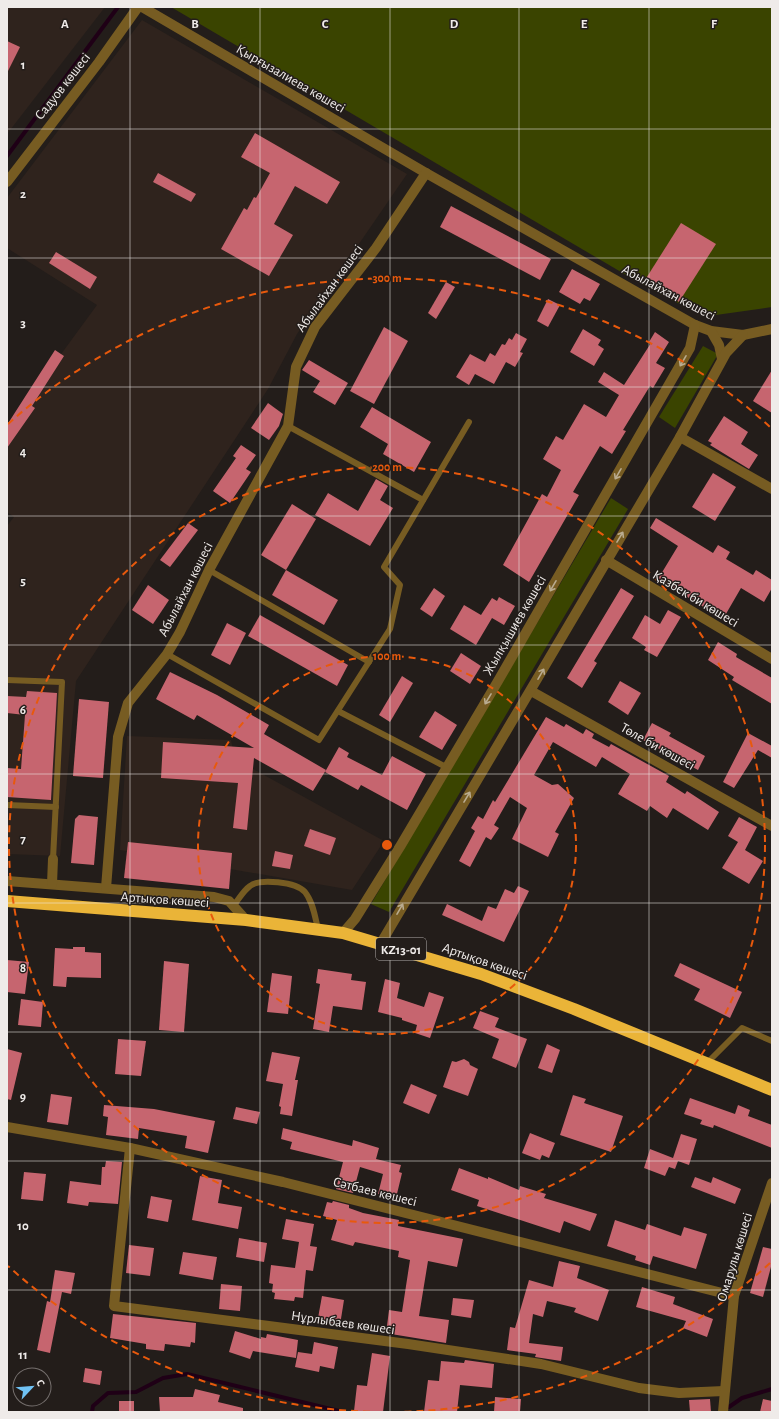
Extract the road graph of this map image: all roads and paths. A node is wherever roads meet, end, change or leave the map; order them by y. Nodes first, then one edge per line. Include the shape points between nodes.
1 (138, 7) edge
2 (142, 7) edge
3 (426, 173) junction
4 (7, 182) edge
5 (695, 325) junction
6 (772, 329) edge
7 (711, 332) junction
8 (743, 335) junction
9 (722, 359) junction
10 (469, 422) dead end
11 (288, 426) junction
12 (680, 436) junction
13 (772, 489) edge
14 (423, 500) junction
15 (606, 560) junction
16 (209, 570) junction
17 (167, 654) junction
18 (772, 659) edge
19 (369, 662) junction
20 (7, 680) edge
21 (531, 691) junction
22 (338, 711) junction
23 (446, 767) junction
24 (7, 805) edge
25 (56, 807) junction
26 (772, 826) edge
27 (53, 859) joint
28 (7, 881) edge
29 (52, 884) junction
30 (106, 888) junction
31 (7, 901) edge
32 (234, 905) junction
33 (246, 920) junction
34 (318, 929) junction
35 (343, 933) junction
36 (381, 943) junction
37 (772, 1041) edge
38 (706, 1064) junction
39 (772, 1090) edge
40 (7, 1127) edge
41 (130, 1148) junction
42 (772, 1183) edge
43 (734, 1296) junction
44 (724, 1391) junction
45 (723, 1412) edge

1 - 4 street, Садуов көшесі
2 - 3 street, Қырғызалиева көшесі
3 - 5 street, Абылайхан көшесі
3 - 11 street, Абылайхан көшесі via 376,248 314,327 296,367
5 - 7 street, Абылайхан көшесі
5 -> 23 street, Жылқышиев көшесі via 690,348
6 - 8 street
7 - 8 street, Абылайхан көшесі
7 - 9 street via 719,345
8 - 9 street
9 - 12 street
10 - 14 lane
11 - 14 lane
11 - 16 street, Абылайхан көшесі
12 - 13 street
15 -> 12 street
14 - 19 lane via 384,566 400,585 390,629
15 - 18 street, Қазбек би көшесі
21 -> 15 street
16 - 17 street, Абылайхан көшесі
16 - 19 lane
17 - 22 lane via 319,740
17 - 30 street, Абылайхан көшесі via 128,703 118,737
19 - 22 lane
20 - 25 lane via 62,682
21 - 26 street, Төле би көшесі
36 -> 21 street
22 - 23 lane
23 - 35 street, Жылқышиев көшесі via 355,919
24 - 25 lane
25 - 27 lane
27 - 29 street
28 - 29 street
29 - 30 street
30 - 32 street via 214,897
31 - 33 highway, Артықов көшесі / KZ13-01
32 - 33 street
32 - 34 lane via 251,885 270,881 296,886 304,891 310,900
33 - 34 highway, Артықов көшесі / KZ13-01
34 - 35 highway, Артықов көшесі / KZ13-01
35 - 36 highway, Артықов көшесі / KZ13-01
36 - 38 highway, Артықов көшесі / KZ13-01 via 481,974 574,1008
37 - 38 lane via 742,1028
38 - 39 highway, Артықов көшесі / KZ13-01
40 - 41 street, Сәтбаев көшесі
41 - 43 street, Сәтбаев көшесі via 283,1182
41 - 44 street, Нұрлыбаев көшесі via 114,1306 541,1364 639,1388 678,1393
42 - 43 street, Омарулы көшесі
43 - 44 street, Омарулы көшесі
44 - 45 street, Омарулы көшесі

